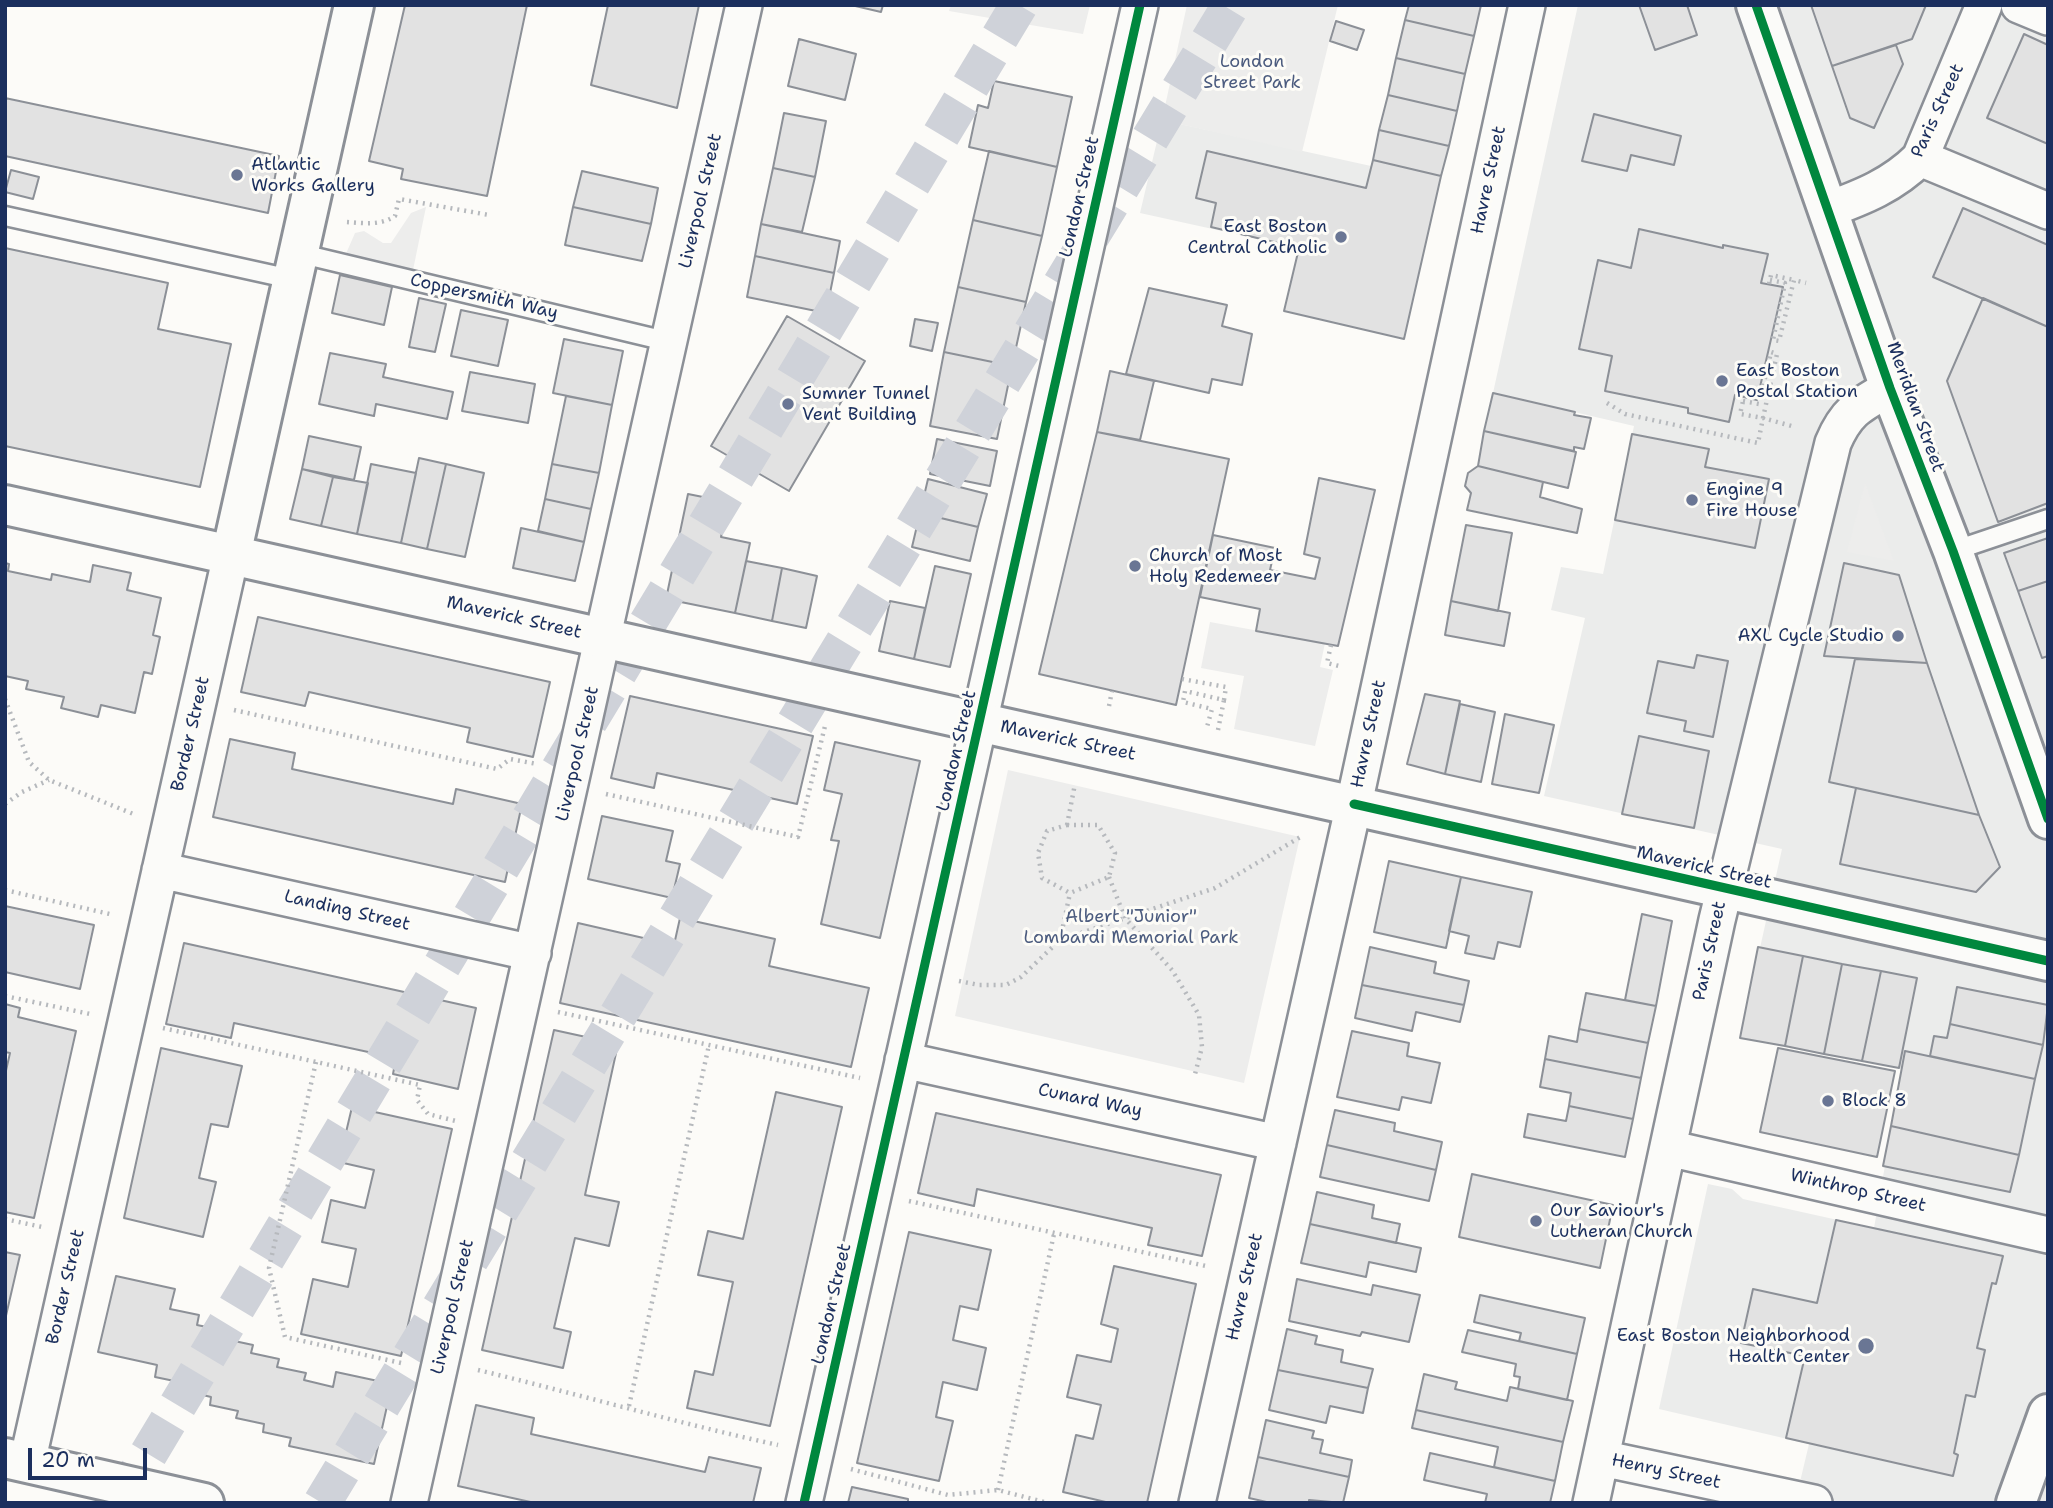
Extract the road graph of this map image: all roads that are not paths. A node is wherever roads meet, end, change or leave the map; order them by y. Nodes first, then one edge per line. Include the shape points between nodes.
1 (354, 5) edge
2 (744, 5) edge
3 (1140, 5) edge
4 (1527, 5) edge
5 (1756, 5) edge
6 (1984, 5) edge
7 (2019, 5) edge
8 (2048, 17) edge
9 (1920, 158) junction
10 (1827, 209) junction
11 (2048, 211) edge
12 (5, 216) edge
13 (294, 266) junction
14 (670, 342) junction
15 (1890, 388) junction
16 (5, 505) edge
17 (2048, 519) edge
18 (1953, 551) junction
19 (231, 555) junction
20 (604, 638) junction
21 (980, 721) junction
22 (1354, 804) junction
23 (2048, 819) edge
24 (160, 870) junction
25 (1724, 889) junction
26 (533, 953) junction
27 (2048, 961) edge
28 (903, 1060) junction
29 (1278, 1143) junction
30 (1668, 1148) junction
31 (2048, 1235) edge
32 (2048, 1415) edge
33 (1601, 1458) junction
34 (16, 1461) edge
35 (204, 1503) edge
36 (409, 1503) edge
37 (804, 1503) edge
38 (1197, 1503) edge
39 (1591, 1503) edge
40 (1814, 1503) edge
41 (2016, 1503) edge

1 - 13 main road, Border Street
2 - 14 street, Liverpool Street
3 - 21 street, London Street
4 - 22 street, Havre Street
5 - 10 main road, Meridian Street
6 - 9 street, Paris Street
7 - 8 street
9 - 10 street, Paris Street via 1901,177 1873,193
9 - 11 street
10 - 15 main road, Meridian Street
12 - 13 lane, Coppersmith Way
13 - 14 lane, Coppersmith Way
13 - 19 main road, Border Street
14 - 20 street, Liverpool Street
15 - 18 main road, Meridian Street
15 - 25 street, Paris Street via 1854,408 1833,443
16 - 19 main road, Maverick Street
17 - 18 lane
18 - 23 main road, Meridian Street
19 - 20 main road, Maverick Street
19 - 24 street, Border Street
20 - 21 main road, Maverick Street
20 - 26 street, Liverpool Street
21 - 22 main road, Maverick Street
21 - 28 street, London Street
22 - 25 main road, Maverick Street
22 - 29 street, Havre Street
24 - 26 street, Landing Street
24 - 34 street, Border Street
25 - 27 main road, Maverick Street
25 - 30 street, Paris Street
26 - 36 street, Liverpool Street
28 - 29 street, Cunard Way
28 - 37 street, London Street
29 - 38 street, Havre Street
30 - 31 street, Winthrop Street
30 - 33 street, Paris Street
32 - 41 main road
33 - 39 street, Paris Street
33 - 40 street, Henry Street
34 - 35 main road

